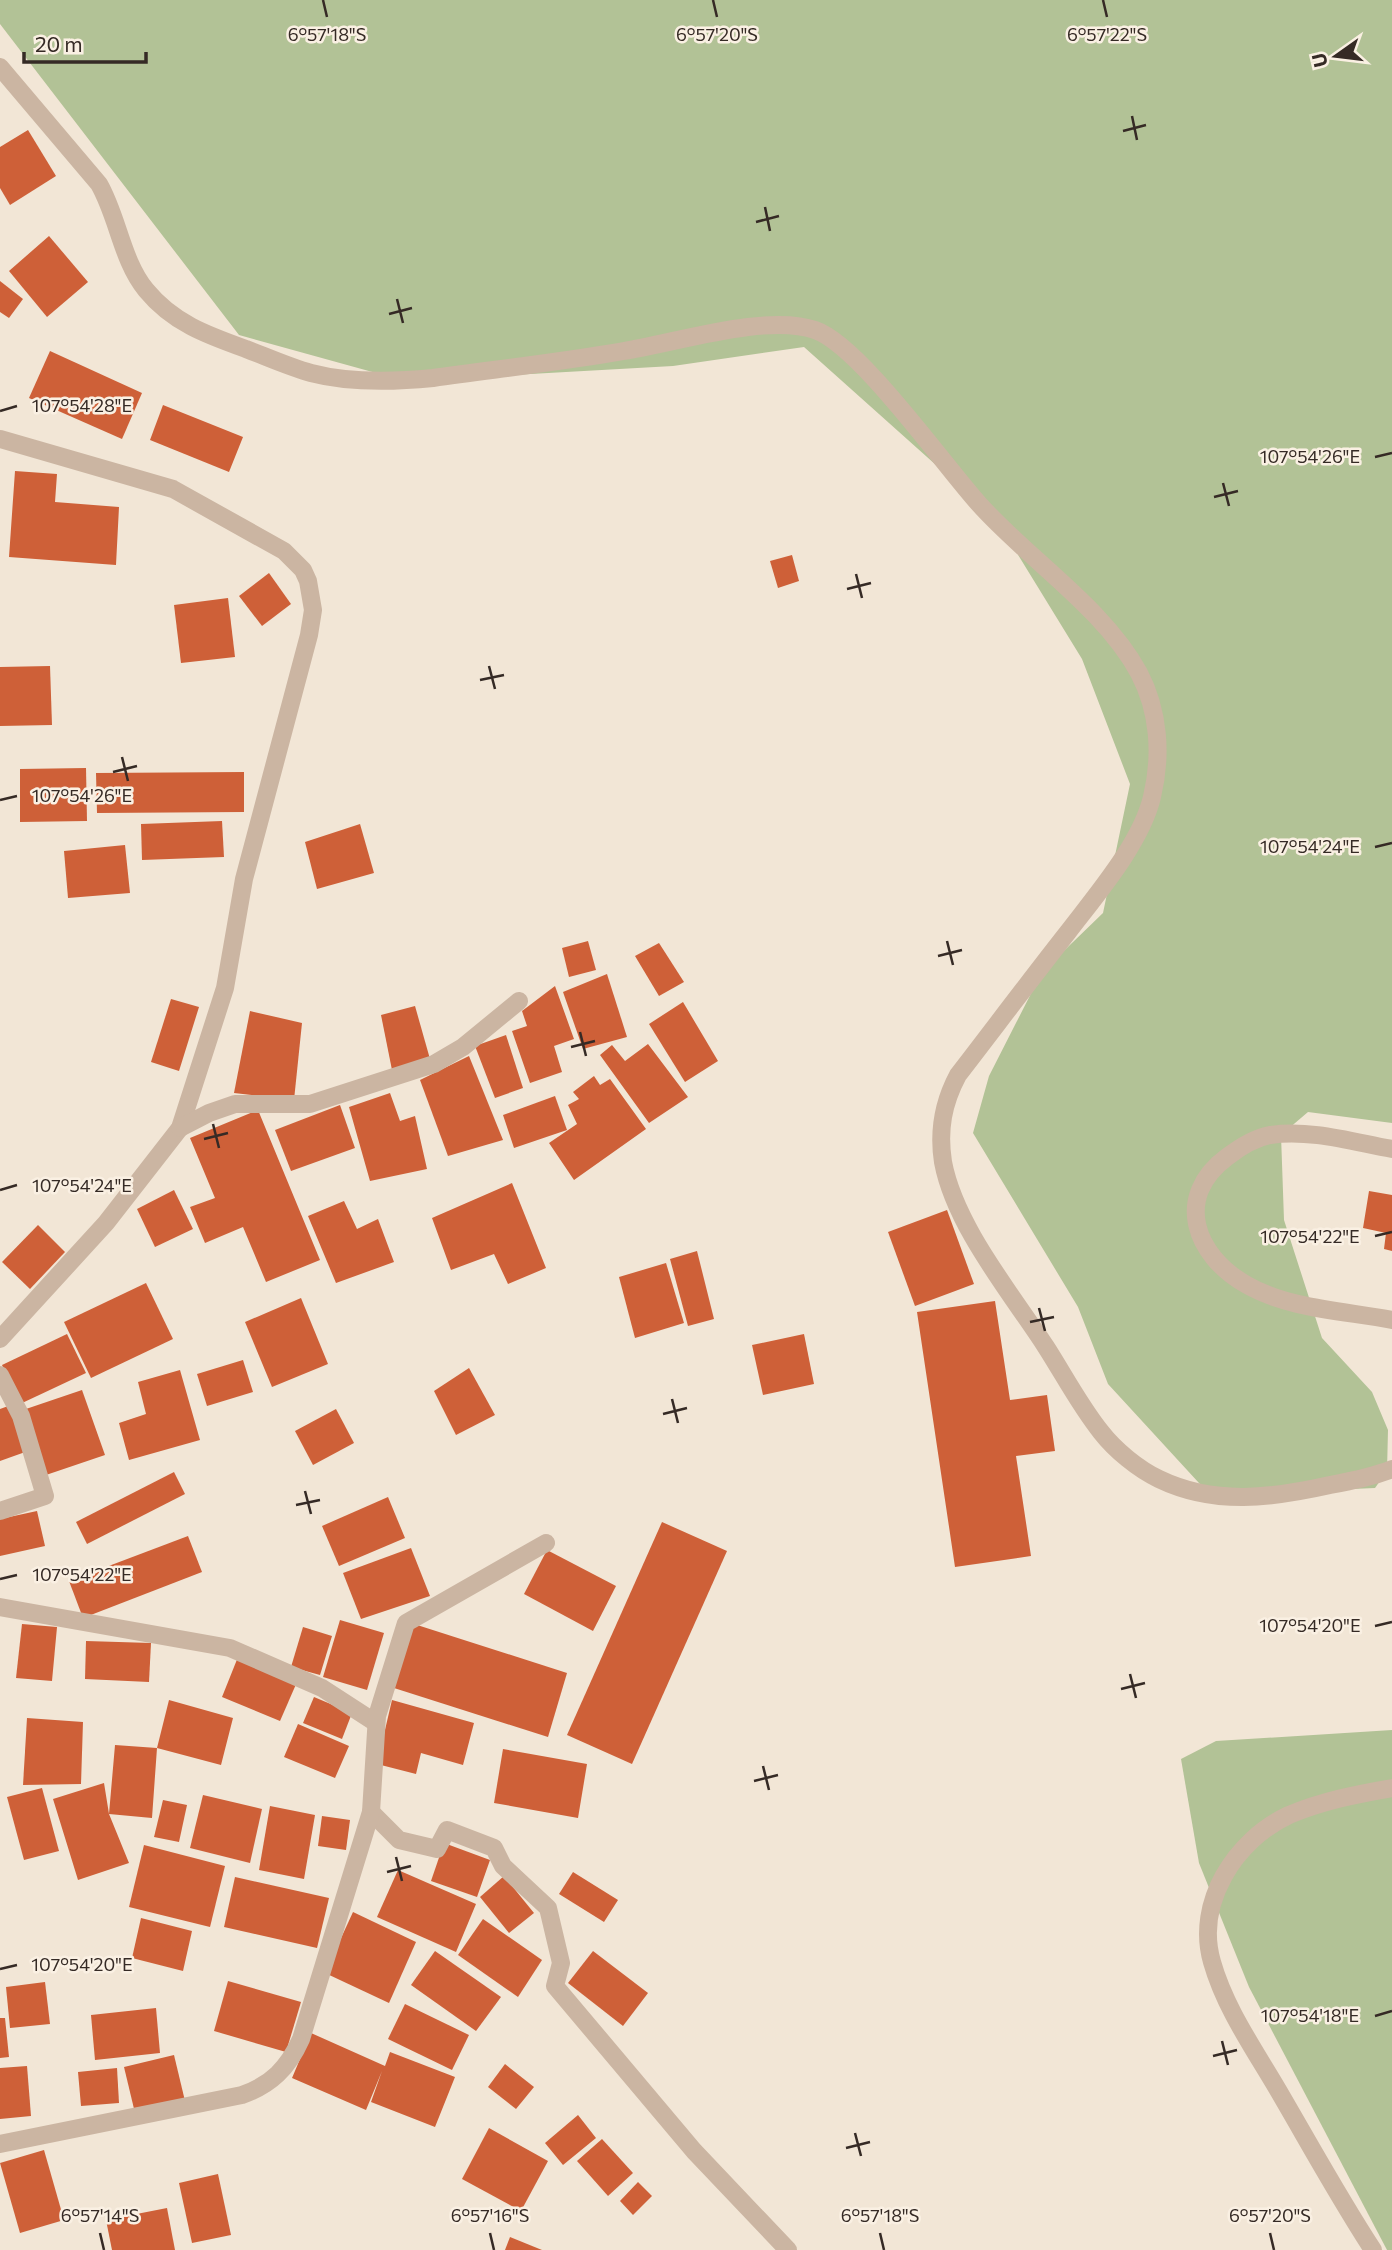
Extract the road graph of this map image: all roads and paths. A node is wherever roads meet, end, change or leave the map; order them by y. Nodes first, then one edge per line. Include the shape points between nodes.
1 (0, 67) edge
2 (0, 439) edge
3 (519, 1001) dead end
4 (180, 1128) junction
5 (1392, 1149) edge
6 (1392, 1320) edge
7 (0, 1339) edge
8 (0, 1375) edge
9 (1392, 1469) edge
10 (0, 1511) edge
11 (546, 1543) dead end
12 (0, 1607) edge
13 (376, 1723) junction
14 (1392, 1787) edge
15 (371, 1812) junction
16 (0, 2144) edge
17 (788, 2250) edge
18 (1373, 2250) edge

1 - 9 street via 99,184 131,263 144,288 163,308 188,327 311,373 353,379 423,379 777,325 815,330 838,342 869,373 1004,532 1063,585 1118,644 1143,684 1158,737 1152,799 1138,829 1107,880 949,1091 941,1136 943,1163 956,1200 975,1238 1101,1432 1157,1478 1189,1491 1252,1499 1303,1492
2 - 4 street via 173,488 284,551 303,570 313,610 309,635 244,879 225,988
3 - 4 street via 435,1064 310,1104 235,1104
4 - 7 street via 106,1223
5 - 6 street via 1320,1136 1268,1136 1242,1146 1219,1163 1205,1178 1196,1209 1205,1247 1222,1268 1249,1286 1286,1301
8 - 10 street via 21,1416 45,1496
11 - 13 street via 406,1623
12 - 13 street via 230,1648 322,1688
13 - 15 street
14 - 18 street via 1314,1806 1270,1826 1224,1874 1211,1897 1209,1915 1211,1962 1233,2014
15 - 16 street via 301,2039 292,2058 270,2082 242,2095
15 - 17 street via 399,1840 437,1849 447,1830 494,1848 503,1866 548,1908 561,1963 555,1986 694,2151

